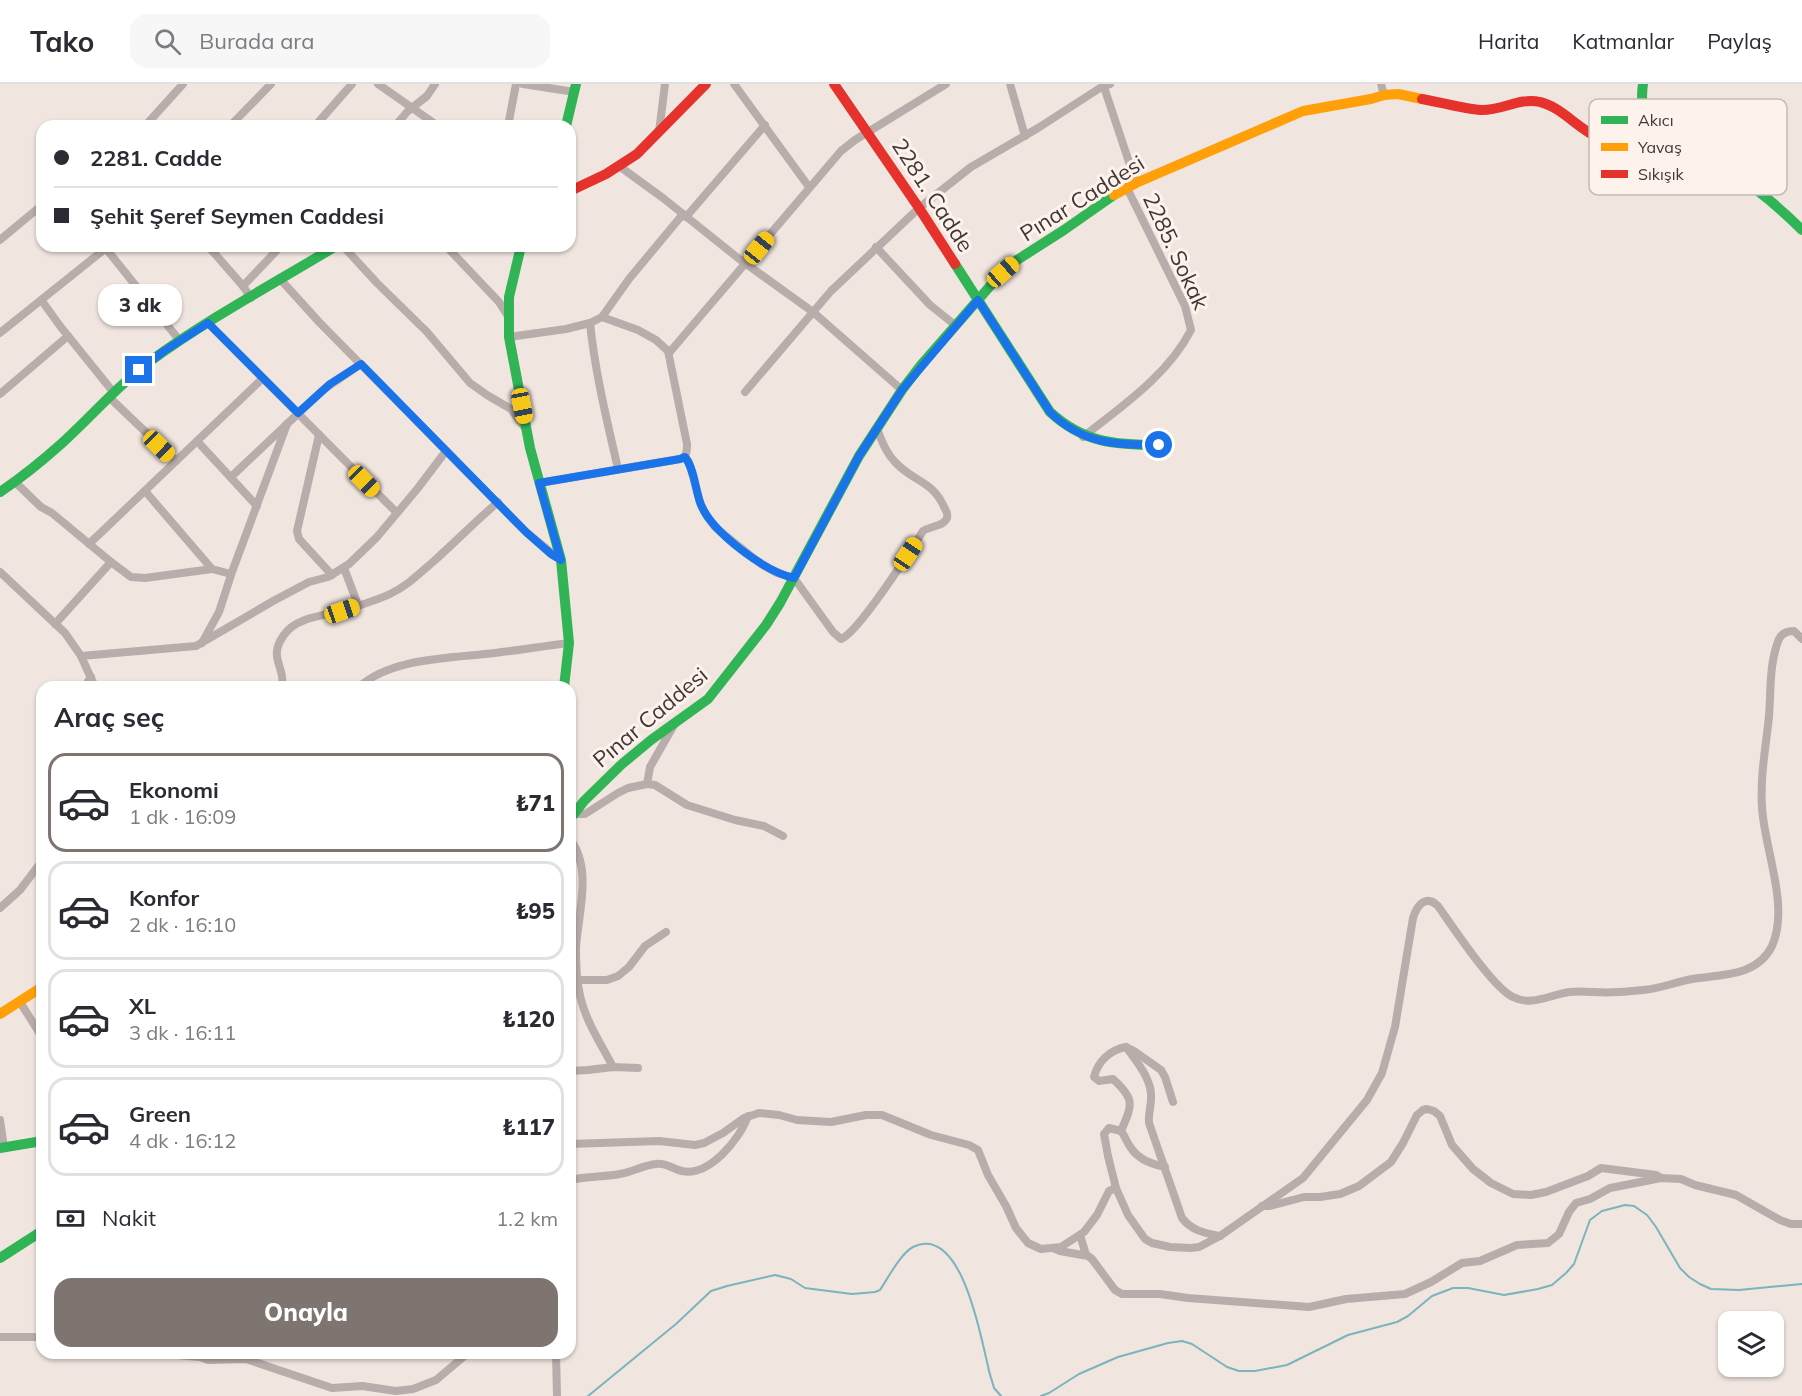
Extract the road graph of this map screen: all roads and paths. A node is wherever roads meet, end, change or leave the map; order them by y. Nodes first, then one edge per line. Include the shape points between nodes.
1 (183, 84) edge
2 (271, 84) edge
3 (352, 84) edge
4 (378, 84) edge
5 (435, 84) edge
6 (516, 84) edge
7 (523, 84) edge
8 (665, 84) edge
9 (706, 84) edge
10 (734, 84) edge
11 (834, 84) edge
12 (926, 84) edge
13 (946, 84) edge
14 (1010, 84) edge
15 (1643, 84) edge
16 (1105, 85) edge
17 (575, 88) edge
18 (1383, 90) edge
19 (929, 94) junction
20 (1642, 99) edge
21 (412, 108) junction
22 (150, 120) edge
23 (236, 120) edge
24 (320, 120) edge
25 (401, 120) edge
26 (429, 120) edge
27 (509, 120) edge
28 (568, 120) edge
29 (765, 125) junction
30 (867, 132) junction
31 (659, 133) junction
32 (1589, 133) edge
33 (1025, 136) junction
34 (620, 166) junction
35 (1132, 185) junction
36 (809, 187) junction
37 (576, 188) edge
38 (1764, 195) edge
39 (919, 208) junction
40 (36, 210) edge
41 (685, 216) junction
42 (1802, 230) edge
43 (0, 240) edge
44 (876, 247) junction
45 (99, 252) edge
46 (109, 252) edge
47 (213, 252) edge
48 (275, 252) edge
49 (326, 252) edge
50 (349, 252) edge
51 (452, 252) edge
52 (519, 252) edge
53 (746, 264) junction
54 (281, 280) junction
55 (243, 286) junction
56 (251, 298) junction
57 (978, 300) junction
58 (42, 301) junction
59 (813, 312) junction
60 (508, 316) junction
61 (602, 316) junction
62 (208, 323) junction
63 (590, 323) junction
64 (955, 325) junction
65 (0, 333) edge
66 (68, 336) junction
67 (509, 337) junction
68 (180, 341) junction
69 (669, 353) junction
70 (361, 364) junction
71 (263, 378) junction
72 (902, 390) junction
73 (746, 392) dead end
74 (0, 394) edge
75 (112, 395) junction
76 (298, 413) junction
77 (287, 424) junction
78 (877, 429) junction
79 (526, 430) junction
80 (320, 435) junction
81 (1083, 436) junction
82 (197, 441) junction
83 (1159, 445) dead end
84 (446, 451) junction
85 (685, 457) junction
86 (176, 461) junction
87 (618, 470) junction
88 (231, 477) junction
89 (15, 482) junction
90 (539, 483) junction
91 (145, 491) junction
92 (0, 492) edge
93 (498, 502) junction
94 (257, 506) junction
95 (397, 513) junction
96 (88, 544) junction
97 (561, 560) junction
98 (111, 562) junction
99 (344, 568) junction
100 (212, 569) junction
101 (0, 572) edge
102 (231, 574) junction
103 (332, 575) junction
104 (794, 578) junction
105 (358, 605) junction
106 (55, 624) junction
107 (1802, 639) edge
108 (569, 643) junction
109 (201, 644) junction
110 (81, 656) junction
111 (91, 677) junction
112 (88, 681) edge
113 (93, 681) edge
114 (283, 681) edge
115 (368, 681) edge
116 (565, 681) edge
117 (674, 724) junction
118 (647, 784) junction
119 (576, 811) edge
120 (576, 815) edge
121 (783, 836) dead end
122 (576, 850) edge
123 (36, 869) edge
124 (0, 908) edge
125 (666, 932) dead end
126 (576, 948) edge
127 (576, 948) edge
128 (578, 980) junction
129 (36, 991) edge
130 (20, 1002) junction
131 (0, 1014) edge
132 (36, 1027) edge
133 (1126, 1047) junction
134 (613, 1067) junction
135 (638, 1068) dead end
136 (576, 1071) edge
137 (1173, 1102) dead end
138 (748, 1116) junction
139 (0, 1120) edge
140 (1120, 1131) junction
141 (36, 1142) edge
142 (576, 1144) edge
143 (2, 1148) edge
144 (1165, 1167) junction
145 (1661, 1178) junction
146 (576, 1179) edge
147 (1116, 1188) junction
148 (1262, 1206) junction
149 (1802, 1224) edge
150 (36, 1235) edge
151 (1080, 1235) junction
152 (1220, 1236) junction
153 (1055, 1249) junction
154 (1086, 1255) junction
155 (0, 1258) edge
156 (0, 1337) edge
157 (36, 1337) edge
158 (205, 1359) edge
159 (246, 1359) edge
160 (246, 1359) edge
161 (461, 1359) edge
162 (556, 1359) edge
163 (556, 1396) edge

1 - 22 street
2 - 23 street
3 - 24 street
4 - 21 street
5 - 21 street
6 - 27 street
7 - 17 street
8 - 31 street
9 - 31 street
10 - 29 street
11 - 30 street, 2281. Cadde
12 - 19 street
13 - 19 street
14 - 33 street
15 - 20 street
16 - 33 street
16 - 35 street, 2285. Sokak
17 - 28 street
18 - 32 street, Pınar Caddesi via 1481,110 1526,101 1546,103
18 - 35 street, Pınar Caddesi via 1371,99 1303,111
19 - 30 street
21 - 25 street
21 - 26 street
29 - 36 street
29 - 41 street
30 - 36 street via 841,151
30 - 39 street, 2281. Cadde
31 - 34 street
33 - 39 street via 971,167
34 - 37 street
34 - 41 street
35 - 57 street, Pınar Caddesi via 1017,260
35 - 81 street, 2285. Sokak via 1185,306 1191,330 1150,381
36 - 53 street
38 - 42 street
39 - 44 street
39 - 57 street, 2281. Cadde
40 - 43 street
41 - 53 street
41 - 61 street
44 - 59 street
44 - 64 street via 930,305
45 - 58 street
46 - 68 street
47 - 55 street
48 - 55 street
49 - 54 street
50 - 79 street via 470,382 511,409
51 - 60 street
52 - 60 street
53 - 59 street
53 - 69 street
54 - 56 street
54 - 70 street
55 - 56 street
56 - 62 street
57 - 64 street, Pınar Caddesi
57 - 81 street, 2281. Cadde via 1050,412
58 - 65 street
58 - 66 street
59 - 72 street
59 - 73 street
60 - 67 street
61 - 63 street
61 - 69 street via 638,330
62 - 68 street
62 - 71 street
63 - 67 street
63 - 87 street
64 - 72 street, Pınar Caddesi
66 - 74 street
66 - 75 street
67 - 79 street
68 - 75 street
69 - 85 street via 687,444
70 - 76 street via 330,384
70 - 84 street
71 - 76 street
71 - 82 street
72 - 78 street, Pınar Caddesi
75 - 86 street
75 - 89 street
76 - 77 street
76 - 80 street
77 - 88 street
77 - 94 street
78 - 104 street, Pınar Caddesi
78 - 104 street via 898,465 934,490 946,519 923,531 885,588 844,638 832,633
79 - 90 street
80 - 95 street
80 - 103 street via 297,531 299,539
81 - 83 street, 2281. Cadde via 1114,443
82 - 86 street
82 - 88 street
84 - 93 street
84 - 95 street
85 - 87 street
85 - 104 street via 700,502 715,527 761,564
86 - 91 street
87 - 90 street
88 - 94 street
89 - 92 street
89 - 96 street
90 - 97 street
91 - 96 street
91 - 100 street
93 - 97 street via 526,532
93 - 105 street via 411,581 388,595
94 - 102 street
95 - 99 street
96 - 98 street
97 - 108 street
98 - 100 street via 138,578
98 - 106 street
99 - 103 street
99 - 105 street
100 - 102 street
101 - 106 street
102 - 109 street via 219,612
103 - 109 street via 301,586
104 - 117 street, Pınar Caddesi via 766,625 720,686 703,704
105 - 114 street via 298,623 286,632 277,656
106 - 110 street
107 - 148 street via 1794,631 1782,635 1772,672 1761,802 1776,887 1777,920 1773,942 1764,957 1738,973 1689,979 1653,989 1572,992 1523,1001 1501,988 1438,906 1428,900 1415,911 1395,1027 1378,1082 1310,1172
108 - 115 street via 434,659 404,665
108 - 116 street
109 - 110 street
110 - 111 street
111 - 112 street
111 - 113 street
117 - 118 street via 650,767
117 - 119 street, Pınar Caddesi via 622,764
118 - 120 street via 628,788
118 - 121 street via 687,805 757,824
122 - 127 street via 583,888
123 - 124 street
125 - 128 street via 645,946 618,976
126 - 128 street
128 - 134 street via 586,1015
129 - 130 street
130 - 131 street
130 - 132 street
133 - 137 street via 1161,1070
133 - 140 street via 1109,1054 1094,1074 1099,1081 1113,1079 1129,1098 1131,1106
133 - 144 street via 1150,1087 1149,1123
134 - 135 street
134 - 136 street
138 - 142 street via 717,1138 695,1145 665,1141
138 - 146 street via 723,1154 697,1171 657,1163 621,1174
138 - 153 street via 765,1113 831,1122 877,1115 969,1145 980,1153 1023,1238 1036,1248
139 - 143 street
140 - 144 street via 1138,1156
140 - 147 street via 1109,1128 1104,1134
141 - 143 street
144 - 152 street via 1185,1222 1197,1231
145 - 148 street via 1601,1168 1546,1192 1513,1194 1473,1169 1452,1145 1440,1116 1427,1109 1417,1115 1391,1162 1359,1186 1340,1194
145 - 149 street via 1673,1177 1736,1195 1780,1220
145 - 154 street via 1610,1188 1576,1203 1559,1234 1548,1243 1517,1245 1480,1262 1462,1263 1398,1296 1346,1299 1310,1307 1122,1294
147 - 151 street via 1109,1191 1091,1224
147 - 152 street via 1134,1225 1152,1243 1191,1248
148 - 152 street
150 - 155 street
151 - 153 street
151 - 154 street
153 - 154 street
156 - 157 street
158 - 159 street
160 - 161 street via 332,1388 362,1386 396,1391 436,1380
162 - 163 street

